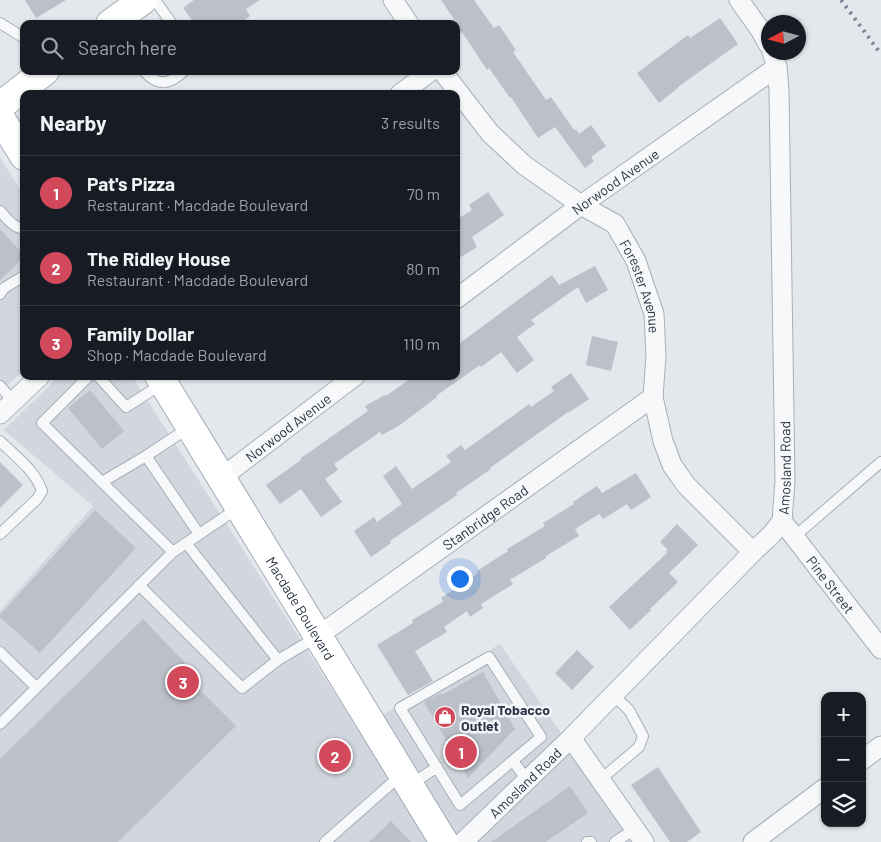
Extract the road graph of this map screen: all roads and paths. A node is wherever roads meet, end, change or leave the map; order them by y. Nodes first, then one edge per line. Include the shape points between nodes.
1 (143, 0) edge
2 (155, 0) edge
3 (393, 0) edge
4 (739, 0) edge
5 (116, 20) edge
6 (169, 20) edge
7 (406, 20) edge
8 (0, 22) edge
9 (761, 33) edge
10 (20, 35) edge
11 (775, 60) edge
12 (40, 75) edge
13 (148, 75) edge
14 (179, 75) edge
15 (426, 75) edge
16 (445, 75) edge
17 (20, 90) edge
18 (21, 90) edge
19 (405, 90) edge
20 (457, 90) edge
21 (460, 94) edge
22 (0, 106) edge
23 (0, 117) edge
24 (20, 150) edge
25 (581, 205) junction
26 (0, 211) edge
27 (20, 228) edge
28 (20, 278) edge
29 (0, 294) edge
30 (460, 296) edge
31 (36, 380) edge
32 (85, 380) edge
33 (102, 380) edge
34 (161, 380) edge
35 (350, 380) edge
36 (0, 386) edge
37 (653, 397) junction
38 (7, 408) edge
39 (190, 427) junction
40 (0, 441) edge
41 (146, 456) junction
42 (881, 462) edge
43 (221, 478) junction
44 (102, 482) junction
45 (239, 508) junction
46 (782, 521) junction
47 (0, 534) edge
48 (199, 534) junction
49 (794, 537) junction
50 (186, 543) junction
51 (173, 552) junction
52 (753, 552) junction
53 (139, 585) junction
54 (318, 636) junction
55 (881, 649) edge
56 (0, 652) edge
57 (278, 660) junction
58 (36, 687) junction
59 (613, 695) junction
60 (0, 724) edge
61 (571, 738) junction
62 (881, 746) edge
63 (866, 757) edge
64 (513, 761) junction
65 (437, 767) junction
66 (406, 780) junction
67 (527, 780) junction
68 (600, 780) junction
69 (821, 791) edge
70 (639, 836) edge
71 (325, 842) edge
72 (444, 842) edge
73 (463, 842) edge
74 (615, 842) edge
75 (753, 842) edge

1 - 5 main road
2 - 6 lane
3 - 7 street
4 - 9 street
8 - 10 lane
11 - 25 street, Norwood Avenue
11 - 46 street, Amosland Road via 780,90 785,481
12 - 18 main road
13 - 14 lane via 160,82 168,82
15 - 19 street
16 - 20 street, Forester Avenue
17 - 22 main road
21 - 25 street, Forester Avenue via 490,133 524,165
23 - 24 main road
25 - 30 street, Norwood Avenue
25 - 37 street, Forester Avenue via 615,224 636,261 654,314 656,356
26 - 27 lane
28 - 29 lane
31 - 38 street
32 - 44 lane via 42,423
33 - 34 lane via 126,407
34 - 39 main road, Macdade Boulevard
35 - 43 street, Norwood Avenue
36 - 38 lane
37 - 52 street, Forester Avenue via 672,465 686,485
37 - 54 street, Stanbridge Road
39 - 41 lane
39 - 43 main road, Macdade Boulevard
40 - 47 lane via 31,471 42,491
41 - 44 lane
41 - 48 lane
42 - 49 lane
43 - 45 main road, Macdade Boulevard
44 - 51 lane
45 - 48 lane
45 - 54 main road, Macdade Boulevard
46 - 49 street, Pine Street
46 - 52 street, Amosland Road
48 - 50 lane
49 - 55 street, Pine Street
50 - 51 lane
50 - 57 lane
51 - 53 lane
52 - 59 street, Amosland Road
53 - 57 lane via 242,688
53 - 58 lane
54 - 57 lane
54 - 66 main road, Macdade Boulevard
56 - 58 lane
58 - 60 lane
59 - 61 street, Amosland Road
59 - 68 lane via 629,710 642,736 639,747
61 - 67 street, Amosland Road
61 - 68 street
62 - 63 street
64 - 65 lane via 460,806
64 - 65 lane via 541,737 489,656 400,708
64 - 67 lane
65 - 66 lane
66 - 71 lane
66 - 72 main road, Macdade Boulevard
67 - 73 street, Amosland Road
68 - 70 street
69 - 75 street
70 - 74 lane

